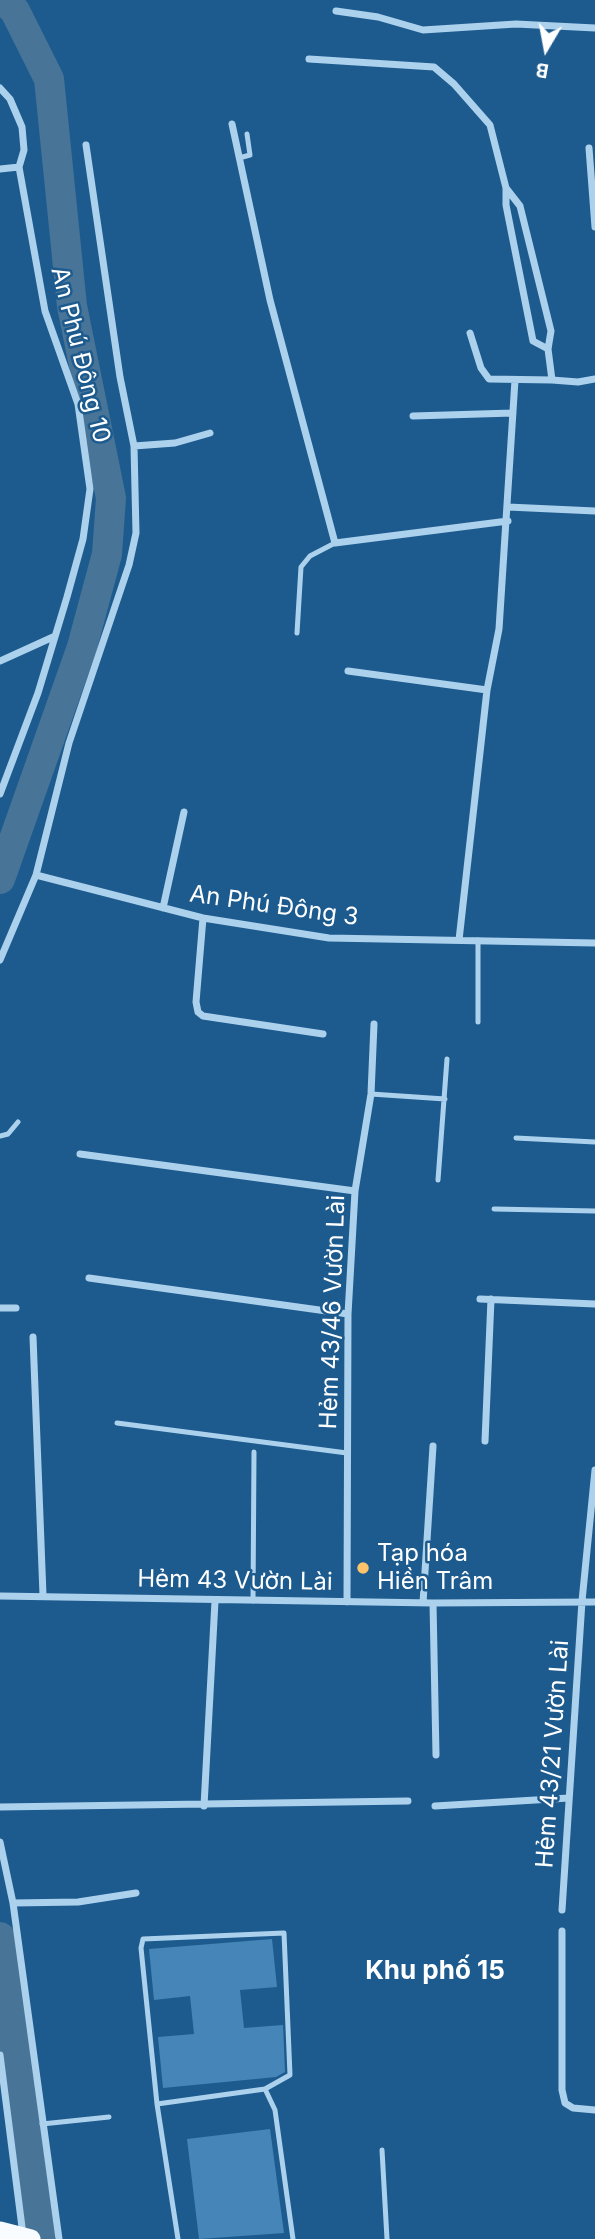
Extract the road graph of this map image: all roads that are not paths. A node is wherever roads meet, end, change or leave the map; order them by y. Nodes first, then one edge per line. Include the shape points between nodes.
1 (336, 11) dead end
2 (595, 28) edge
3 (309, 59) dead end
4 (0, 88) edge
5 (232, 124) dead end
6 (247, 134) dead end
7 (86, 145) dead end
8 (589, 148) dead end
9 (239, 158) junction
10 (19, 167) junction
11 (0, 169) edge
12 (506, 188) junction
13 (595, 227) edge
14 (470, 333) dead end
15 (548, 349) junction
16 (595, 379) edge
17 (515, 380) junction
18 (552, 380) junction
19 (513, 413) junction
20 (413, 416) dead end
21 (209, 433) dead end
22 (134, 446) junction
23 (508, 507) junction
24 (595, 511) edge
25 (508, 521) junction
26 (335, 543) junction
27 (297, 633) dead end
28 (54, 637) junction
29 (0, 662) edge
30 (348, 671) dead end
31 (487, 690) junction
32 (0, 794) edge
33 (184, 812) dead end
34 (36, 875) junction
35 (163, 908) junction
36 (203, 918) junction
37 (459, 940) junction
38 (478, 940) junction
39 (595, 943) edge
40 (0, 960) edge
41 (478, 1022) dead end
42 (374, 1024) dead end
43 (323, 1034) dead end
44 (447, 1059) dead end
45 (371, 1094) junction
46 (445, 1099) junction
47 (18, 1122) dead end
48 (0, 1136) edge
49 (516, 1138) dead end
50 (595, 1142) edge
51 (80, 1154) dead end
52 (438, 1180) dead end
53 (355, 1191) junction
54 (494, 1209) dead end
55 (595, 1211) edge
56 (89, 1278) dead end
57 (480, 1299) dead end
58 (491, 1299) junction
59 (595, 1304) edge
60 (0, 1308) edge
61 (16, 1308) dead end
62 (348, 1314) junction
63 (33, 1337) dead end
64 (117, 1423) dead end
65 (485, 1441) dead end
66 (433, 1446) dead end
67 (254, 1452) dead end
68 (348, 1453) junction
69 (595, 1470) edge
70 (43, 1595) junction
71 (0, 1596) edge
72 (215, 1601) junction
73 (253, 1601) junction
74 (582, 1601) junction
75 (347, 1602) junction
76 (595, 1602) edge
77 (423, 1603) junction
78 (433, 1603) junction
79 (436, 1755) dead end
80 (569, 1798) junction
81 (408, 1801) dead end
82 (204, 1806) junction
83 (435, 1806) dead end
84 (0, 1807) edge
85 (0, 1842) edge
86 (136, 1893) dead end
87 (13, 1903) junction
88 (562, 1910) dead end
89 (562, 1931) dead end
90 (0, 2055) edge
91 (265, 2089) junction
92 (158, 2104) junction
93 (595, 2110) edge
94 (108, 2117) dead end
95 (42, 2124) junction
96 (382, 2150) dead end
97 (0, 2231) edge
98 (26, 2238) edge
99 (59, 2239) edge
100 (178, 2239) edge
101 (293, 2239) edge
102 (387, 2239) edge

1 - 2 street via 423,30 516,24
3 - 12 street via 434,67 490,125
4 - 10 street, An Phú Đông 10 via 22,127 24,150
5 - 9 street
6 - 9 lane via 250,155
7 - 22 street
8 - 13 street
9 - 26 street via 270,300
10 - 11 street
10 - 28 street, An Phú Đông 10 via 45,311 78,404 90,489 83,539
12 - 15 street via 520,206 551,331
12 - 15 street via 533,341
14 - 17 street via 484,375
15 - 18 street
16 - 18 street
17 - 18 street
17 - 19 street
19 - 20 street
19 - 23 street
21 - 22 street via 175,443
22 - 34 street via 136,533 129,565 69,743
23 - 24 street
23 - 25 street
25 - 26 street
25 - 31 street via 499,629
26 - 27 lane via 301,566
28 - 29 street
28 - 32 street, An Phú Đông 10
30 - 31 street
31 - 37 street
33 - 35 street
34 - 35 street, An Phú Đông 3
34 - 40 street
35 - 36 street, An Phú Đông 3
36 - 37 street, An Phú Đông 3 via 329,938
36 - 43 street via 198,1012
37 - 38 street, An Phú Đông 3
38 - 39 street, An Phú Đông 3
38 - 41 lane
42 - 45 street, Hẻm 43/46 Vườn Lài
44 - 46 lane
45 - 46 lane
45 - 53 street, Hẻm 43/46 Vườn Lài
46 - 52 lane
47 - 48 lane
49 - 50 lane
51 - 53 street
53 - 62 street, Hẻm 43/46 Vườn Lài
54 - 55 lane
56 - 62 street
57 - 58 street
58 - 59 street
58 - 65 street
60 - 61 street
62 - 68 street, Hẻm 43/46 Vườn Lài
63 - 70 street
64 - 68 lane
66 - 77 street
67 - 73 lane
68 - 75 street, Hẻm 43/46 Vườn Lài
69 - 74 street, Hẻm 43/21 Vườn Lài
70 - 71 street, Hẻm 43 Vườn Lài
70 - 72 street, Hẻm 43 Vườn Lài
72 - 73 street, Hẻm 43 Vườn Lài
72 - 82 street
73 - 75 street, Hẻm 43 Vườn Lài
74 - 76 street, Hẻm 43 Vườn Lài
74 - 78 street, Hẻm 43 Vườn Lài
74 - 80 street, Hẻm 43/21 Vườn Lài
75 - 77 street, Hẻm 43 Vườn Lài
77 - 78 street, Hẻm 43 Vườn Lài
78 - 79 street
80 - 83 street
80 - 88 street, Hẻm 43/21 Vườn Lài
81 - 82 street
82 - 84 street
85 - 87 street
86 - 87 street via 78,1902
87 - 95 street
89 - 93 street via 562,2090 565,2103 573,2108
90 - 98 street
91 - 92 lane
91 - 92 lane via 290,2075 284,1933 143,1939
91 - 101 lane via 275,2110
92 - 100 lane
94 - 95 lane
95 - 99 street
96 - 102 lane
97 - 98 highway

